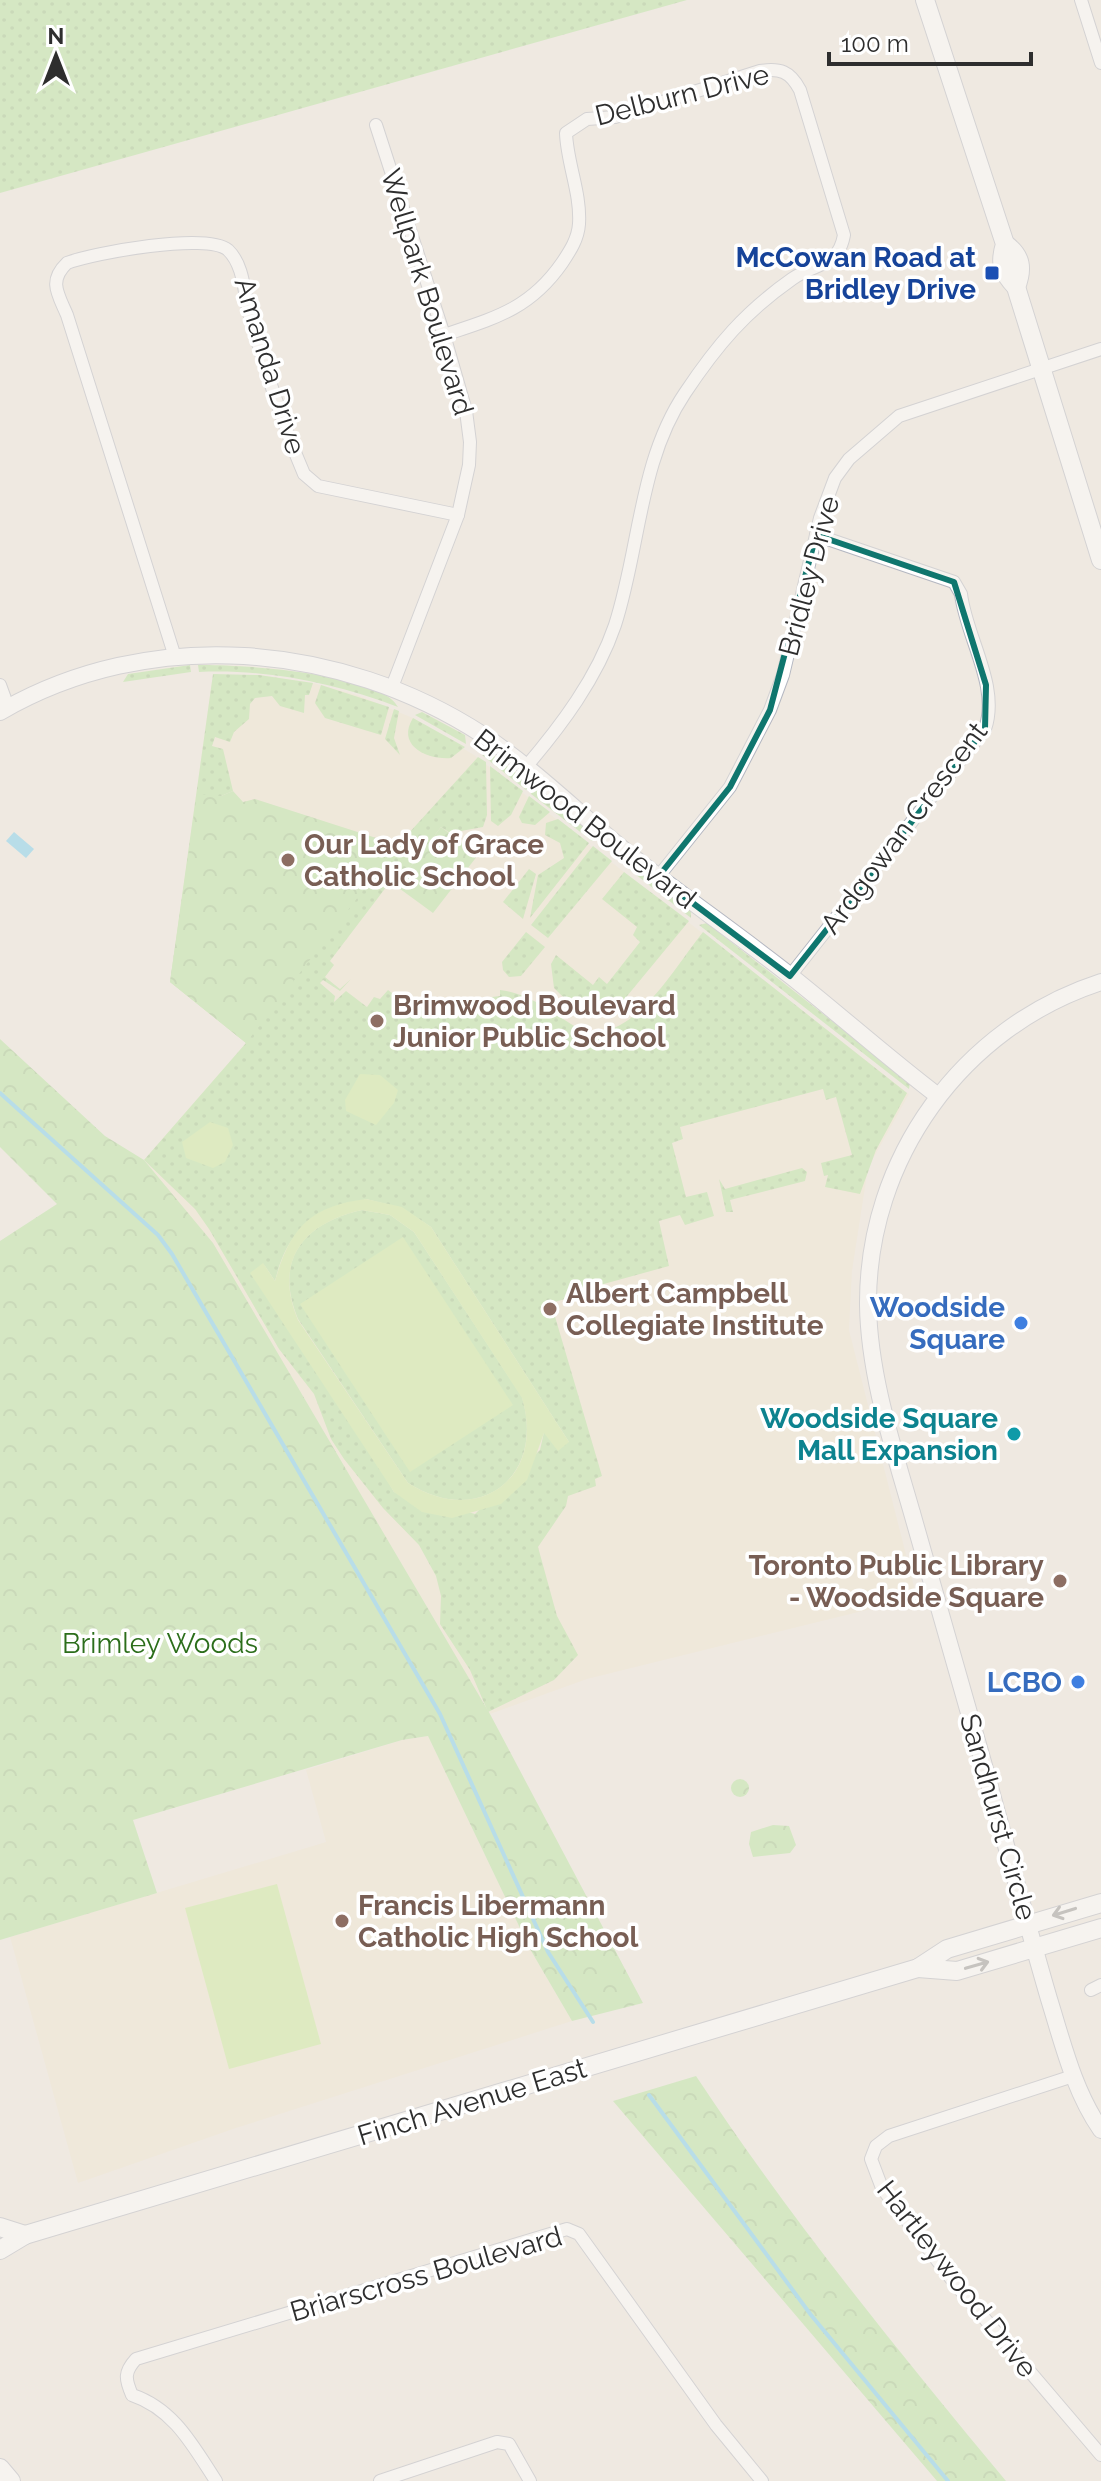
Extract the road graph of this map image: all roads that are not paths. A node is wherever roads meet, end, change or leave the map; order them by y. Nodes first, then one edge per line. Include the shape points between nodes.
1 (925, 0) edge
2 (1081, 0) edge
3 (1101, 63) edge
4 (376, 125) dead end
5 (444, 335) junction
6 (1101, 349) edge
7 (1041, 368) junction
8 (458, 515) junction
9 (816, 535) junction
10 (1101, 560) edge
11 (175, 657) junction
12 (0, 685) edge
13 (392, 687) junction
14 (4, 709) edge
15 (525, 768) junction
16 (658, 877) junction
17 (790, 976) junction
18 (1101, 982) edge
19 (938, 1096) junction
20 (1101, 1903) edge
21 (1028, 1924) junction
22 (1101, 1928) edge
23 (1034, 1947) junction
24 (918, 1968) junction
25 (1073, 2076) junction
26 (1101, 2130) edge
27 (0, 2227) edge
28 (25, 2235) junction
29 (0, 2250) edge
30 (1101, 2455) edge
31 (0, 2468) edge
32 (11, 2481) edge
33 (216, 2481) edge
34 (380, 2481) edge
35 (530, 2481) edge
36 (762, 2481) edge

1 - 7 main road via 1005,244 1016,251 1022,271 1016,287
2 - 3 street
4 - 5 street, Wellpark Boulevard
5 - 8 street, Wellpark Boulevard via 470,442
5 - 15 street, Delburn Drive via 523,305 538,295 567,256 579,225 567,154 566,133 574,125 760,71 778,68 793,77 844,235 841,252 749,310 679,401 656,451 622,602 604,654 575,703
6 - 7 street, Bridley Drive
7 - 9 street, Bridley Drive via 899,416 869,438 835,478
7 - 10 main road
8 - 11 street, Amanda Drive via 318,486 304,474 238,263 226,248 183,243 67,263 54,285
8 - 13 street, Wellpark Boulevard
9 - 16 street, Bridley Drive via 770,710 730,787
9 - 17 street, Ardgowan Crescent via 954,582 986,685 989,717 985,729
11 - 13 street, Brimwood Boulevard via 264,656
11 - 14 street, Brimwood Boulevard via 109,669
12 - 14 street
13 - 15 street, Brimwood Boulevard via 483,735
15 - 16 street, Brimwood Boulevard
16 - 17 street, Brimwood Boulevard
17 - 19 street, Brimwood Boulevard
18 - 19 street, Sandhurst Circle via 1021,1020 976,1054
19 - 21 street, Sandhurst Circle via 897,1166 881,1208 869,1279 873,1357
20 -> 21 main road, Finch Avenue East
21 - 23 street, Sandhurst Circle
21 - 24 main road, Finch Avenue East via 947,1949
22 - 23 main road, Finch Avenue East
24 -> 23 main road, Finch Avenue East via 957,1971
23 - 25 street, Sandhurst Circle
24 - 28 main road, Finch Avenue East
25 - 26 street, Sandhurst Circle
25 - 30 street, Hartleywood Drive via 889,2136 876,2146 871,2159 882,2188 956,2285
27 - 28 main road
28 - 29 main road, Finch Avenue East
31 - 32 main road
33 - 36 street, Briarscross Boulevard via 175,2420 132,2395 127,2369 136,2359 567,2229 579,2234
34 - 35 street via 497,2442 509,2444

